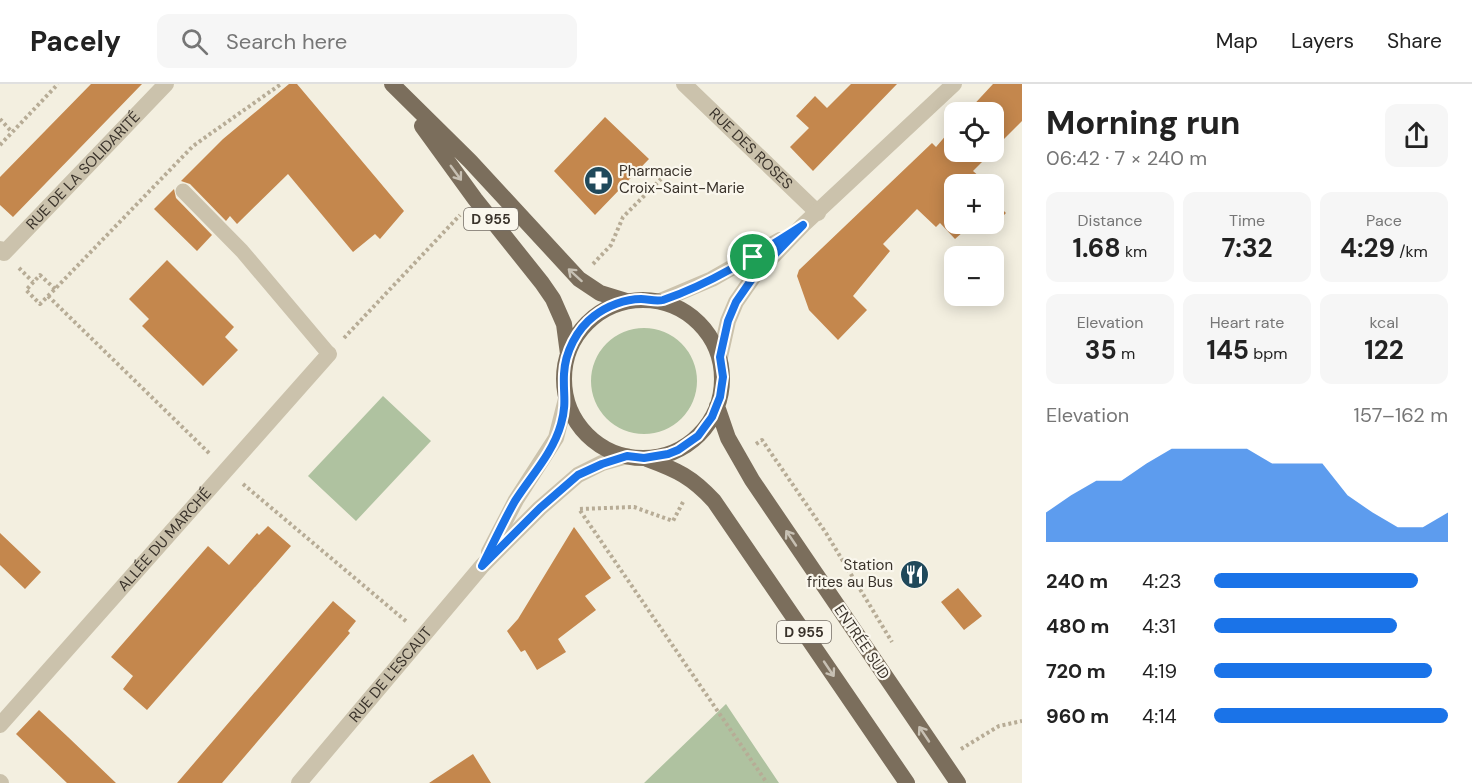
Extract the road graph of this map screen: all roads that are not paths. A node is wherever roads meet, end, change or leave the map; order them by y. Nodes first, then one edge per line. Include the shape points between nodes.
1 (166, 84) edge
2 (684, 84) edge
3 (954, 84) edge
4 (398, 86) edge
5 (183, 191) dead end
6 (818, 213) junction
7 (803, 225) junction
8 (0, 249) edge
9 (626, 301) junction
10 (660, 301) junction
11 (329, 354) joint
12 (568, 354) junction
13 (720, 357) junction
14 (566, 399) junction
15 (717, 406) junction
16 (627, 456) junction
17 (644, 458) junction
18 (482, 566) junction
19 (0, 725) edge
20 (300, 783) edge
21 (907, 783) edge
22 (958, 783) edge

1 - 8 street, RUE DE LA SOLIDARITÉ via 4,253
2 - 6 street, RUE DES ROSES
3 - 6 street
9 -> 4 main road, D 955 via 600,293 579,279
4 -> 12 main road, D 955 via 475,199 553,299 564,324
5 - 11 lane via 243,251
6 - 7 street
7 - 10 street via 734,267
7 - 13 street via 741,293 728,321
9 - 10 main road
9 - 12 main road via 594,316 578,333
10 - 13 main road via 682,309 702,325
11 - 19 street, ALLÉE DU MARCHÉ
12 - 14 main road via 564,371
13 - 15 main road via 723,377
14 - 16 main road via 588,436 606,449
14 - 18 street, RUE DE L'ESCAUT via 556,438 511,509
15 - 17 main road via 706,427 689,443 668,454
22 -> 15 main road, ENTRÉE SUD / D 955 via 748,474 728,438
16 - 17 main road
16 - 18 street, RUE DE L'ESCAUT via 578,475
17 -> 21 main road, D 955 via 687,476 714,501
18 - 20 street, RUE DE L'ESCAUT

